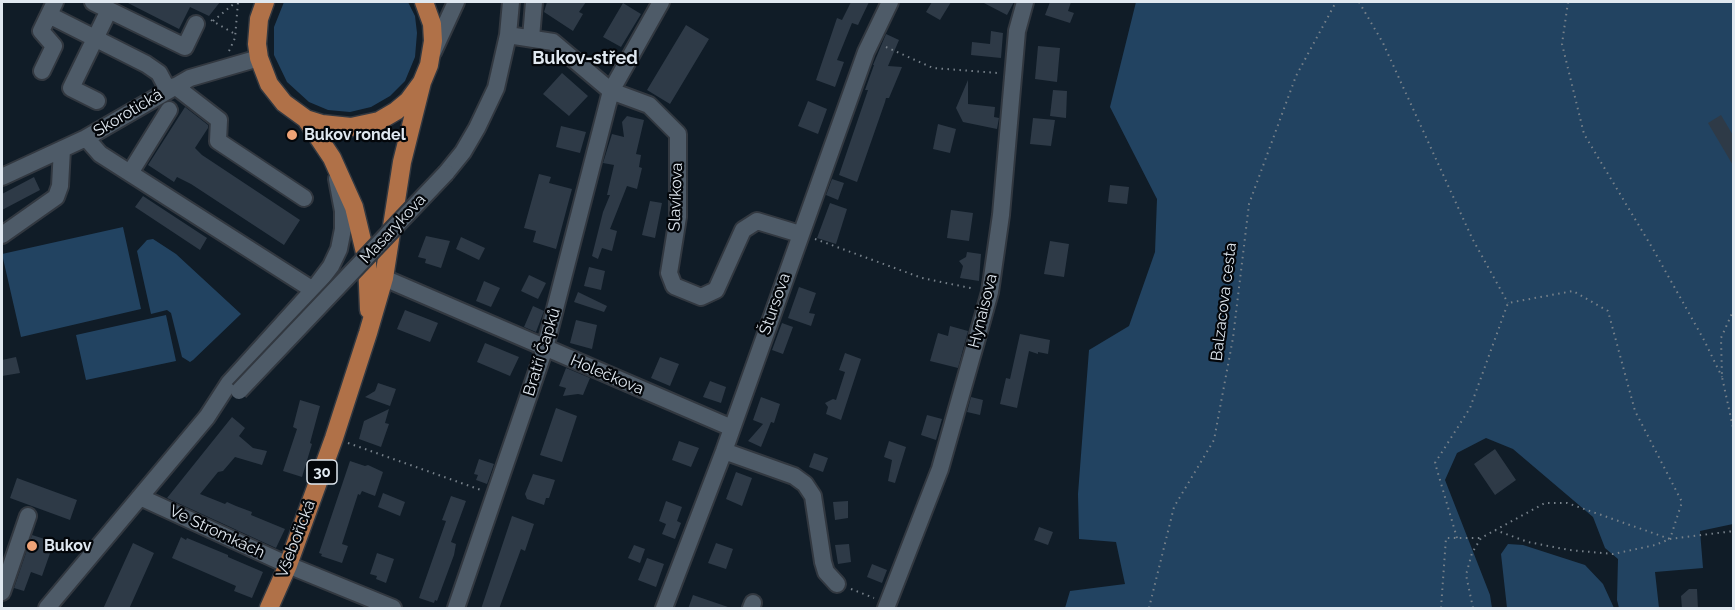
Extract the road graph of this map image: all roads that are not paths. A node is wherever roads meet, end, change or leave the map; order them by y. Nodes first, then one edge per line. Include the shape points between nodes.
1 (93, 2) edge
2 (265, 2) edge
3 (424, 2) edge
4 (456, 2) edge
5 (511, 2) edge
6 (534, 2) edge
7 (662, 2) edge
8 (890, 2) edge
9 (1024, 2) edge
10 (52, 8) edge
11 (109, 10) junction
12 (203, 20) road end
13 (508, 35) junction
14 (531, 38) junction
15 (95, 39) junction
16 (432, 55) junction
17 (258, 58) junction
18 (42, 71) dead end
19 (422, 82) junction
20 (172, 88) junction
21 (611, 91) junction
22 (98, 101) dead end
23 (169, 110) dead end
24 (306, 119) junction
25 (86, 138) junction
26 (62, 149) junction
27 (332, 158) junction
28 (130, 173) junction
29 (2, 177) edge
30 (304, 198) dead end
31 (800, 234) junction
32 (2, 235) edge
33 (384, 278) junction
34 (313, 290) junction
35 (368, 333) junction
36 (545, 348) junction
37 (207, 417) junction
38 (732, 428) junction
39 (724, 451) junction
40 (140, 497) junction
41 (28, 516) dead end
42 (288, 565) junction
43 (837, 584) road end
44 (2, 592) edge
45 (887, 606) edge
46 (47, 609) edge
47 (269, 609) edge
48 (393, 609) edge
49 (456, 609) edge
50 (664, 609) edge

1 - 11 street
2 - 17 main road, 30 via 257,33
3 - 16 main road, 30 via 432,24
4 - 16 street
5 - 13 street, Masarykova
6 - 14 street
7 - 21 street, Bratří Čapků
8 - 31 street, Štursova via 872,40
9 - 45 street, Hynaisova via 1017,32 990,292 940,469
10 - 15 street
10 - 18 street via 41,31 54,46
11 - 12 street via 185,47
11 - 15 street
13 - 14 street, Slavíkova
13 - 37 street, Masarykova, bridge via 488,109 463,152 239,392
14 - 21 street, Slavíkova via 553,42
15 - 20 street via 154,69
15 - 22 street via 71,88
16 - 19 main road, 30
17 - 20 street, Skorotická via 202,74
17 - 24 main road, 30 via 276,95
19 - 24 main road, 30 via 408,101 379,121 335,127
19 - 33 main road, Všebořická / 30 via 402,162
20 - 25 street, Skorotická
20 - 30 street via 219,120 218,141
21 - 31 street, Slavíkova via 649,105 678,134 678,217 669,273 674,286 700,297 716,290 743,230 757,221
21 - 36 street, Bratří Čapků
23 - 28 street
24 - 27 main road, Všebořická / 30
25 - 26 street, Skorotická
25 - 28 street via 100,154
26 - 29 street, Skorotická
26 - 32 street via 57,197
27 - 34 street, Masarykova via 344,229 331,266
27 - 35 main road, Všebořická / 30 via 362,233 368,271
28 - 34 street
31 - 38 street, Štursova
33 - 35 main road, Všebořická / 30
33 - 36 street, Holečkova
34 - 37 street, Masarykova via 229,382
35 - 42 main road, Všebořická / 30
36 - 38 street, Holečkova
36 - 49 street, Bratří Čapků
37 - 40 street, Masarykova
38 - 39 street, Štursova
39 - 43 street via 794,476 805,484 813,496 826,572
39 - 50 street, Štursova
40 - 42 street, Ve Stromkách
40 - 46 street, Masarykova
41 - 44 street
42 - 47 main road, Všebořická / 30
42 - 48 street, Ve Stromkách

